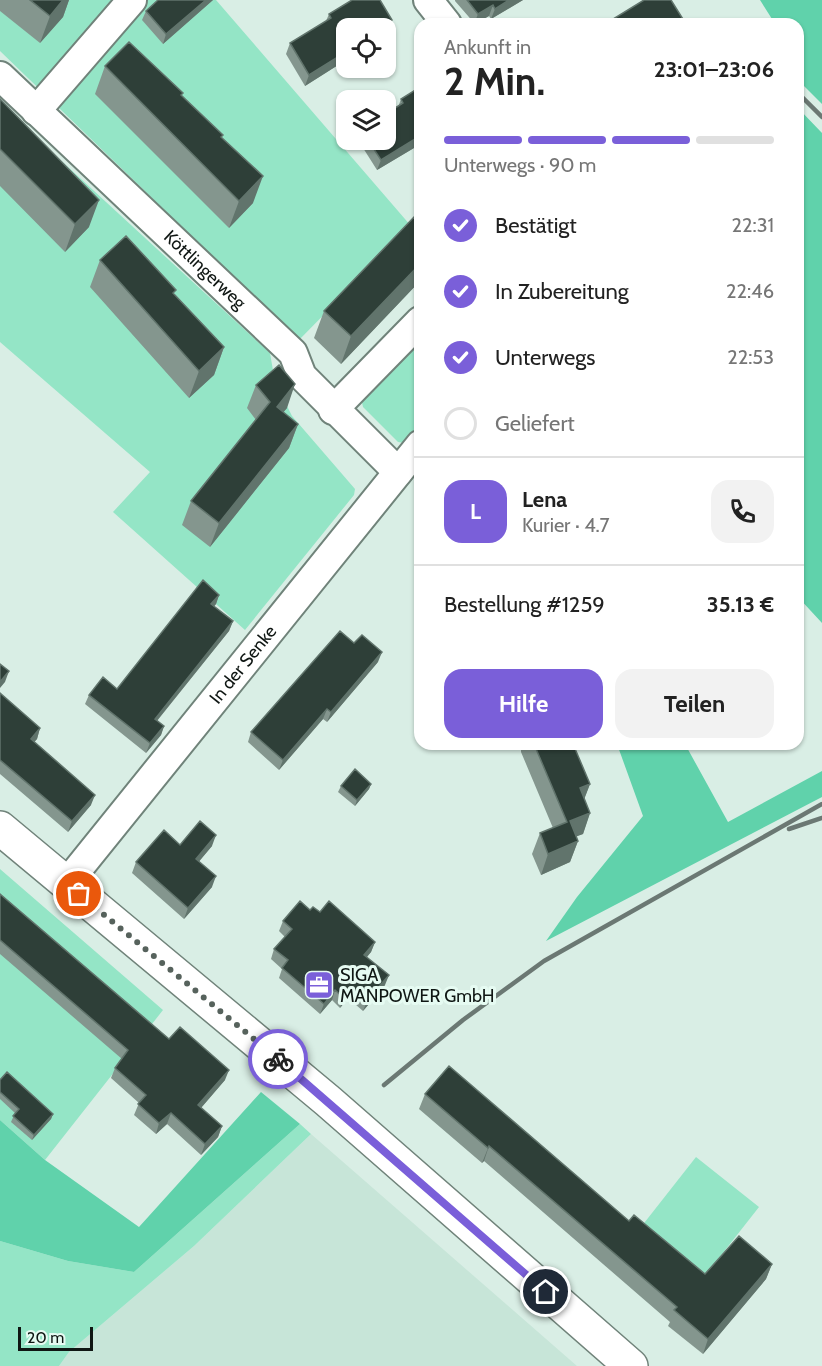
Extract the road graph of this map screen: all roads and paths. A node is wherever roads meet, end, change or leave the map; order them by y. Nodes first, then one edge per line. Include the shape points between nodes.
1 (132, 0) edge
2 (428, 0) edge
3 (442, 18) edge
4 (0, 76) edge
5 (36, 111) junction
6 (414, 327) edge
7 (333, 410) junction
8 (414, 452) edge
9 (398, 472) junction
10 (0, 828) edge
11 (66, 884) junction
12 (631, 1366) edge

1 - 5 street
2 - 3 street
4 - 5 street, Köttlingerweg
5 - 7 street, Köttlingerweg via 292,353 302,376
6 - 7 street
7 - 9 street, Köttlingerweg
8 - 9 street, In der Senke
9 - 11 street, In der Senke
10 - 11 street
11 - 12 street via 328,1101

